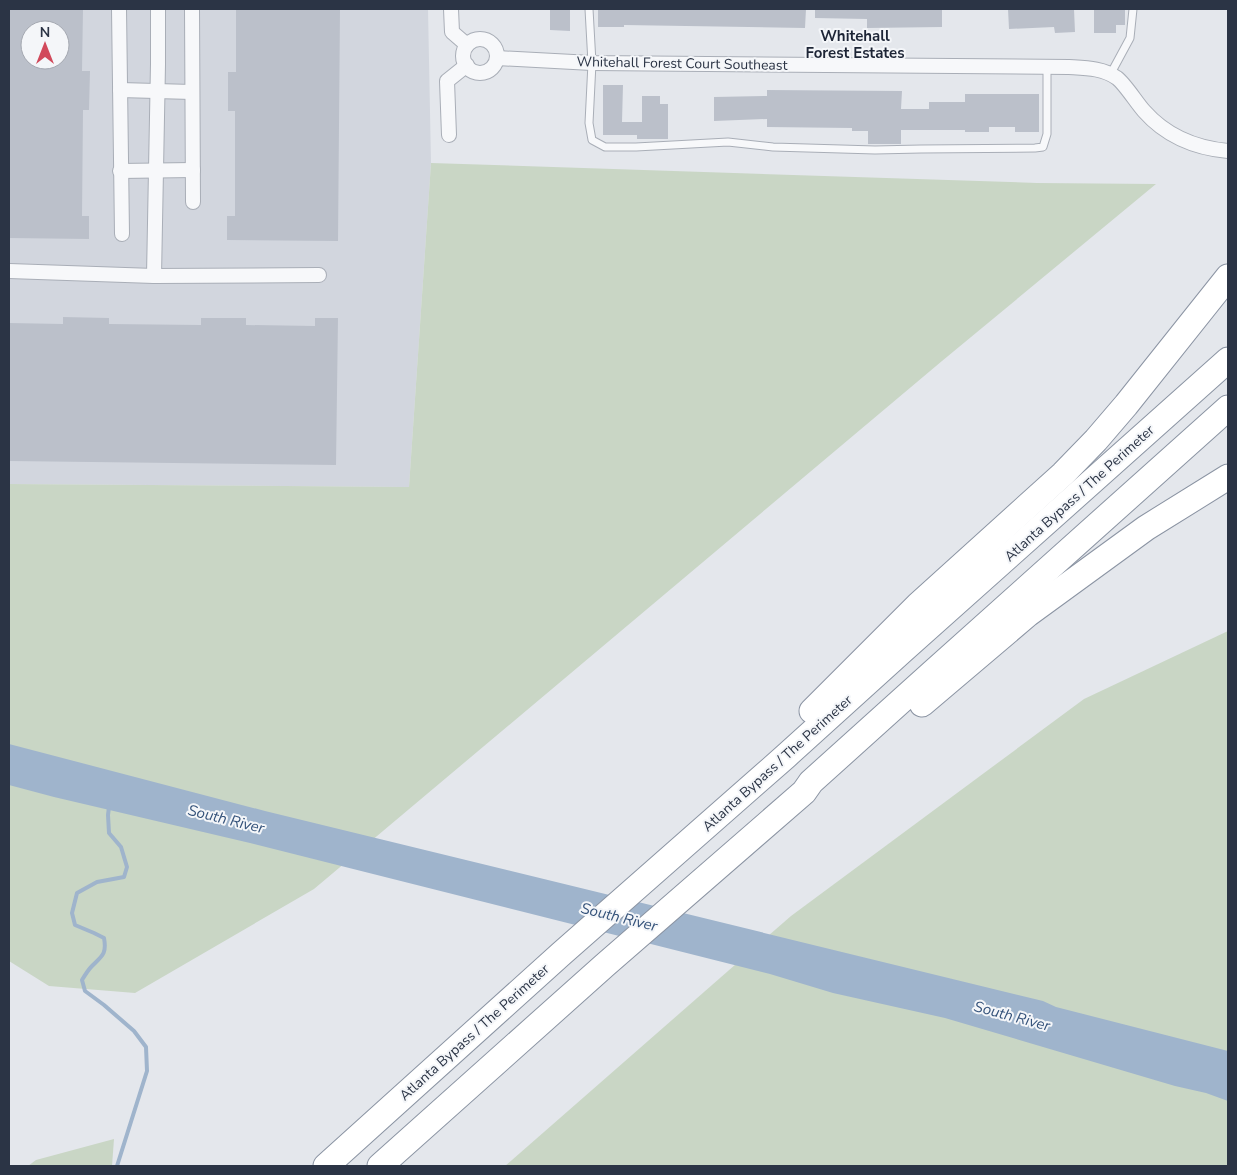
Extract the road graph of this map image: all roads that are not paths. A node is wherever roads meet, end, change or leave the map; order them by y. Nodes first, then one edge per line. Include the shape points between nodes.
1 (119, 9) edge
2 (158, 9) edge
3 (192, 9) edge
4 (451, 9) edge
5 (589, 9) edge
6 (1133, 9) edge
7 (467, 45) junction
8 (497, 58) junction
9 (592, 63) junction
10 (467, 65) junction
11 (1047, 67) junction
12 (1110, 74) junction
13 (120, 90) junction
14 (158, 91) junction
15 (192, 92) junction
16 (448, 134) dead end
17 (1228, 151) edge
18 (193, 170) junction
19 (120, 171) junction
20 (156, 171) junction
21 (194, 202) dead end
22 (122, 234) dead end
23 (9, 271) edge
24 (319, 275) dead end
25 (154, 276) junction
26 (1228, 277) edge
27 (1228, 360) edge
28 (1228, 408) edge
29 (1228, 477) edge
30 (804, 792) junction
31 (645, 880) junction
32 (326, 1166) edge
33 (380, 1166) edge

1 - 13 street
2 - 14 street
3 - 15 street
4 - 7 street via 452,32
5 - 9 lane
6 - 12 lane via 1130,38
7 - 8 street via 476,39 487,40 495,48
7 - 10 street via 463,55
8 - 9 street, Whitehall Forest Court Southeast
8 - 10 street via 487,71 476,72
9 - 11 street, Whitehall Forest Court Southeast
9 - 11 lane via 589,123 592,140 605,147 728,142 773,147 875,150 1043,147 1047,134
10 - 16 street via 447,81
11 - 12 street, Whitehall Forest Court Southeast via 1100,69
12 - 17 street, Whitehall Forest Court Southeast via 1118,78 1163,129 1188,142
13 - 14 street
13 - 19 street
14 - 15 street
14 - 20 street
15 - 18 street
18 - 20 street
18 - 21 street
19 - 20 street
19 - 22 street
20 - 25 street
23 - 25 street
24 - 25 street
26 - 31 highway via 1096,440 918,605
27 - 31 highway, Atlanta Bypass / The Perimeter
28 - 30 highway via 889,711
29 - 30 highway via 1146,528 1049,599 880,741
30 - 33 highway
31 - 32 highway, Atlanta Bypass / The Perimeter

